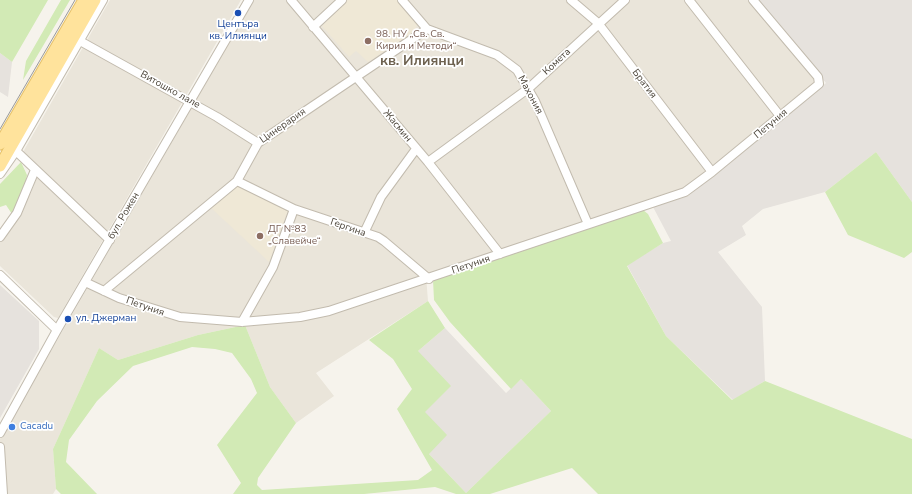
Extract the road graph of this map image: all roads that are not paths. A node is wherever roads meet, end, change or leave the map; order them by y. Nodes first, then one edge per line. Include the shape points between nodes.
1 (84, 0) edge
2 (95, 0) edge
3 (103, 0) edge
4 (249, 0) edge
5 (291, 0) edge
6 (342, 0) edge
7 (402, 0) edge
8 (571, 0) edge
9 (625, 0) edge
10 (689, 0) edge
11 (753, 0) edge
12 (598, 23) junction
13 (314, 27) junction
14 (427, 29) junction
15 (80, 41) junction
16 (355, 77) junction
17 (529, 88) junction
18 (190, 102) junction
19 (780, 116) junction
20 (258, 143) junction
21 (0, 144) edge
22 (416, 149) junction
23 (16, 151) junction
24 (428, 162) junction
25 (0, 166) edge
26 (35, 170) junction
27 (712, 172) junction
28 (0, 174) edge
29 (237, 181) junction
30 (294, 209) junction
31 (588, 224) junction
32 (364, 233) junction
33 (0, 237) edge
34 (110, 240) junction
35 (500, 254) junction
36 (0, 276) edge
37 (429, 279) junction
38 (85, 282) junction
39 (104, 291) junction
40 (242, 322) junction
41 (57, 330) junction
42 (0, 433) edge
43 (0, 447) edge
44 (3, 494) edge

1 - 21 main road
2 - 25 main road
3 - 15 street
4 - 18 street, бул. Рожен
5 - 13 street, Жасмин
6 - 13 street
7 - 14 street, Махония
8 - 12 street, Братия
9 - 12 street, Комета
10 - 19 street
11 - 19 street, Петуния via 818,77 817,85
12 - 17 street, Комета
12 - 27 street, Братия
13 - 16 street, Жасмин
14 - 16 street, Цинерария
14 - 17 street, Махония via 505,60 517,70
15 - 18 street, Витошко лале
15 - 23 street
16 - 20 street, Цинерария
16 - 22 street, Жасмин
17 - 24 street, Комета
17 - 31 street, Махония
18 - 20 street, Витошко лале
18 - 34 street, бул. Рожен
19 - 27 street, Петуния
20 - 29 street, Цинерария
22 - 24 street, Жасмин
22 - 32 street via 381,197
23 - 26 street
23 - 28 street
24 - 35 street, Жасмин
26 - 33 street via 17,213
26 - 34 street
27 - 31 street, Петуния via 685,192
29 - 30 street, Гергина
29 - 39 street, Цинерария
30 - 32 street, Гергина
30 - 40 street via 273,267
31 - 35 street, Петуния
32 - 37 street, Гергина via 384,241
34 - 38 street, бул. Рожен
35 - 37 street, Петуния
36 - 41 street
37 - 40 street, Петуния via 329,312
38 - 39 street, Петуния
38 - 41 street, бул. Рожен
39 - 40 street, Петуния via 168,315
41 - 42 street, бул. Рожен
43 - 44 street

